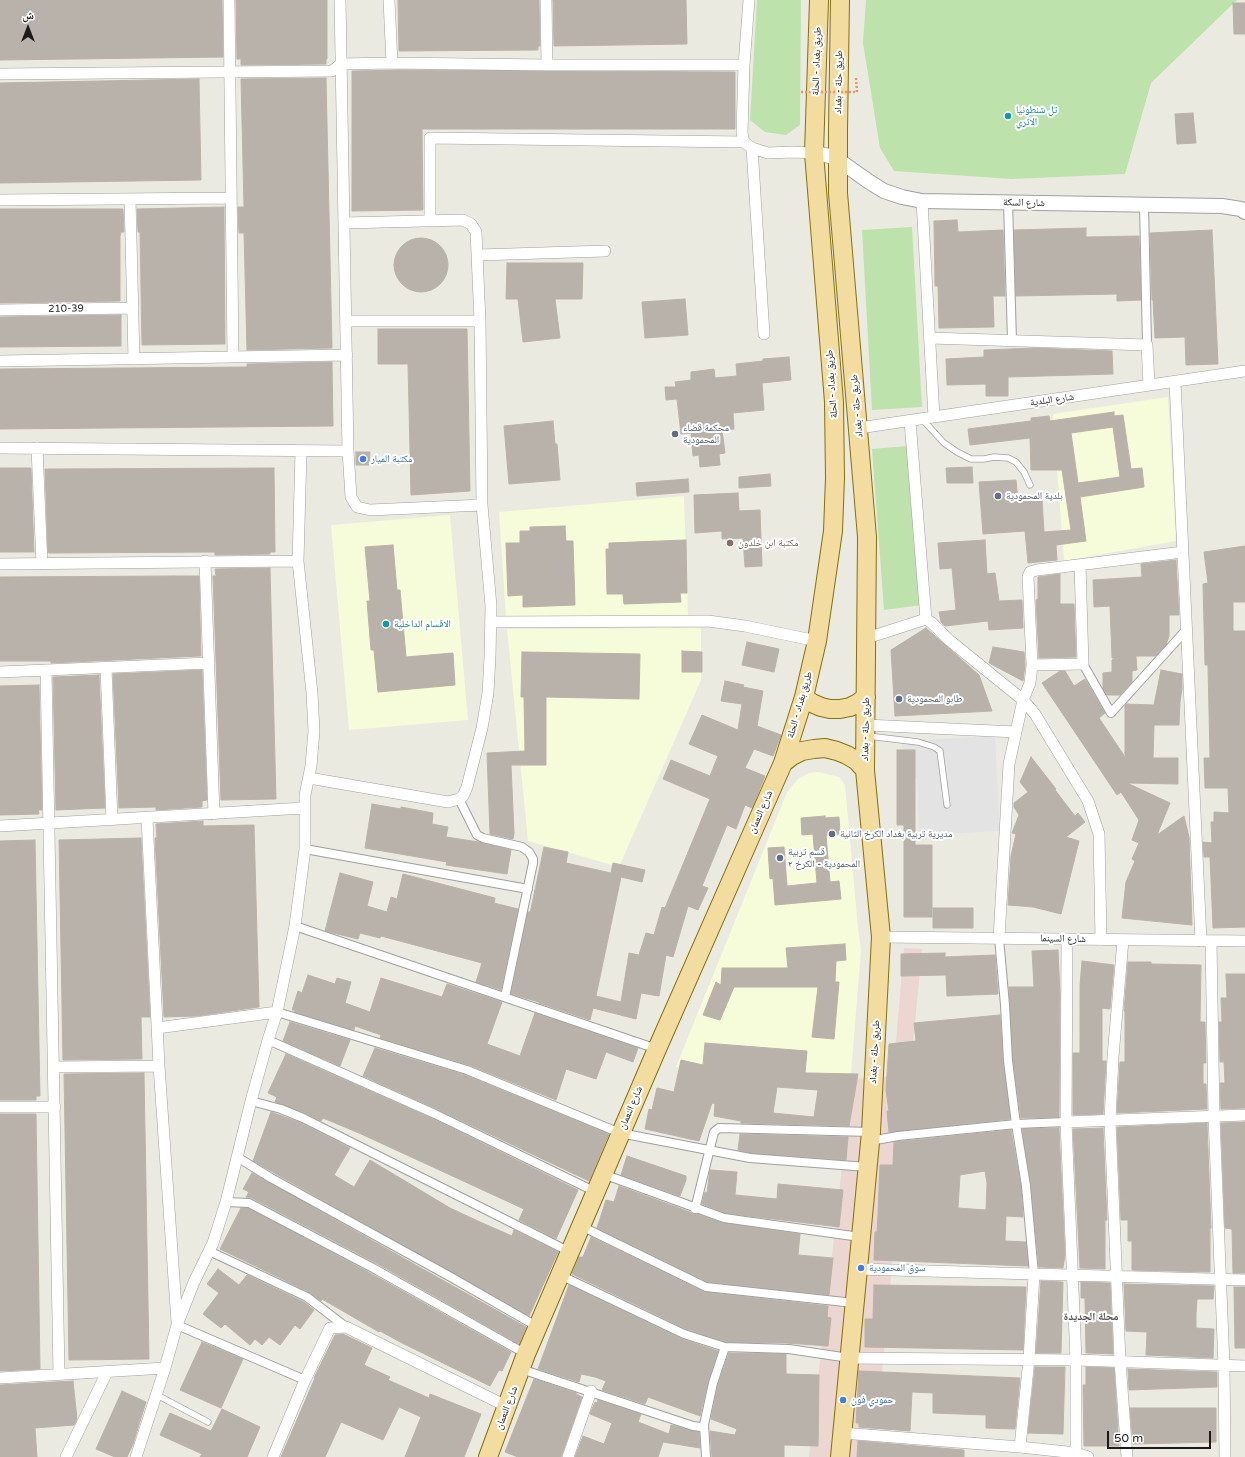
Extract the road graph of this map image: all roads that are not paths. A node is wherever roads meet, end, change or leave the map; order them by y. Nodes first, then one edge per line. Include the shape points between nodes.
1 (229, 0) edge
2 (340, 0) edge
3 (390, 0) edge
4 (546, 0) edge
5 (749, 0) edge
6 (820, 0) edge
7 (840, 0) edge
8 (392, 63) junction
9 (341, 64) junction
10 (547, 65) junction
11 (744, 65) junction
12 (230, 71) junction
13 (0, 74) edge
14 (748, 145) junction
15 (814, 153) junction
16 (837, 159) junction
17 (231, 198) junction
18 (130, 199) junction
19 (0, 200) edge
20 (922, 201) junction
21 (1008, 202) junction
22 (1144, 205) junction
23 (1245, 212) edge
24 (430, 221) junction
25 (344, 223) junction
26 (605, 251) dead end
27 (478, 255) junction
28 (133, 308) junction
29 (0, 310) edge
30 (346, 321) junction
31 (480, 321) junction
32 (764, 334) dead end
33 (930, 338) junction
34 (1012, 341) junction
35 (1147, 345) junction
36 (347, 355) junction
37 (233, 357) junction
38 (134, 358) junction
39 (0, 361) edge
40 (1245, 371) edge
41 (1175, 382) junction
42 (1148, 385) junction
43 (934, 417) junction
44 (921, 419) junction
45 (910, 421) junction
46 (859, 428) junction
47 (0, 448) edge
48 (37, 448) junction
49 (302, 451) junction
50 (348, 451) junction
51 (1030, 485) dead end
52 (482, 505) junction
53 (1183, 552) junction
54 (298, 561) junction
55 (205, 562) junction
56 (0, 564) edge
57 (42, 564) junction
58 (1080, 565) junction
59 (926, 619) junction
60 (491, 622) junction
61 (1186, 629) junction
62 (867, 638) junction
63 (818, 641) junction
64 (209, 663) junction
65 (1083, 664) junction
66 (1032, 665) junction
67 (106, 668) junction
68 (46, 670) junction
69 (0, 672) edge
70 (804, 697) junction
71 (866, 697) junction
72 (1023, 700) junction
73 (866, 730) junction
74 (1016, 732) junction
75 (783, 763) junction
76 (865, 770) junction
77 (309, 778) junction
78 (459, 799) junction
79 (947, 805) dead end
80 (304, 808) junction
81 (214, 814) junction
82 (147, 818) junction
83 (112, 820) junction
84 (49, 824) junction
85 (0, 826) edge
86 (305, 849) junction
87 (528, 889) junction
88 (295, 926) junction
89 (881, 937) junction
90 (1000, 938) junction
91 (1067, 939) junction
92 (1101, 940) junction
93 (1123, 940) junction
94 (1206, 941) junction
95 (1245, 941) edge
96 (505, 998) junction
97 (278, 1012) junction
98 (157, 1028) junction
99 (268, 1040) junction
100 (656, 1049) junction
101 (159, 1066) junction
102 (54, 1067) junction
103 (251, 1101) junction
104 (0, 1107) edge
105 (55, 1107) junction
106 (1245, 1116) edge
107 (1214, 1117) junction
108 (1110, 1120) junction
109 (1066, 1122) junction
110 (1016, 1124) junction
111 (620, 1133) junction
112 (870, 1137) junction
113 (709, 1150) junction
114 (237, 1157) junction
115 (867, 1167) junction
116 (603, 1174) junction
117 (596, 1192) junction
118 (226, 1202) junction
119 (695, 1208) junction
120 (581, 1226) junction
121 (860, 1237) junction
122 (209, 1251) junction
123 (570, 1252) junction
124 (857, 1269) junction
125 (1034, 1274) junction
126 (560, 1275) junction
127 (1071, 1275) junction
128 (1116, 1277) junction
129 (1220, 1280) junction
130 (1245, 1280) edge
131 (854, 1303) junction
132 (177, 1325) junction
133 (346, 1328) junction
134 (538, 1328) junction
135 (725, 1347) junction
136 (849, 1358) junction
137 (1029, 1359) junction
138 (1076, 1360) junction
139 (524, 1362) junction
140 (1120, 1362) junction
141 (1224, 1366) junction
142 (1245, 1366) edge
143 (166, 1368) junction
144 (107, 1372) junction
145 (59, 1374) junction
146 (0, 1378) edge
147 (305, 1380) junction
148 (591, 1391) junction
149 (157, 1395) junction
150 (508, 1407) junction
151 (208, 1422) dead end
152 (704, 1425) junction
153 (842, 1433) junction
154 (1020, 1447) junction
155 (1076, 1453) junction
156 (66, 1457) edge
157 (136, 1457) edge
158 (273, 1457) edge
159 (488, 1457) edge
160 (568, 1457) edge
161 (706, 1457) edge
162 (840, 1457) edge
163 (1088, 1457) edge
164 (1127, 1457) edge
165 (1225, 1457) edge

1 - 12 street
2 - 9 street
3 - 8 street
4 - 10 street
5 - 11 street
6 - 15 main road, طريق بغداد - الحلة
7 - 16 main road, طريق حلة - بغداد
8 - 9 street
8 - 10 street
9 - 12 street via 332,71
9 - 25 street
10 - 11 street
11 - 14 street via 742,133
12 - 13 street
12 - 17 street
14 - 15 street via 768,153
14 - 24 street via 430,138
14 - 32 street
15 - 16 street, شارع السكة
15 - 63 main road, طريق بغداد - الحلة via 834,402 835,478 833,531
16 - 20 street, شارع السكة via 884,191 902,198
16 - 46 main road, طريق حلة - بغداد
17 - 18 street
17 - 37 street
18 - 19 street
18 - 28 street
20 - 21 street, شارع السكة
20 - 33 street
21 - 22 street, شارع السكة
21 - 34 street
22 - 23 street, شارع السكة via 1222,206
22 - 35 street
24 - 25 street
24 - 27 street via 463,220 471,224 476,232
25 - 30 street
26 - 27 street
27 - 31 street
28 - 29 street, 210-39
28 - 38 street
30 - 31 street
30 - 36 street
31 - 52 street
33 - 34 street
33 - 43 street
34 - 35 street
35 - 42 street
36 - 37 street
36 - 50 street
37 - 38 street
38 - 39 street
40 - 41 street, شارع البلدية
41 - 42 street, شارع البلدية
41 - 53 street
42 - 43 street, شارع البلدية
43 - 44 street, شارع البلدية
44 - 45 street, شارع البلدية
44 - 51 lane via 944,443 971,459 994,457 1008,458 1016,462
45 - 46 street, شارع البلدية
45 - 59 street
46 - 62 main road, طريق حلة - بغداد via 867,537
47 - 48 street
48 - 49 street
48 - 57 street
49 - 50 street
49 - 54 street
50 - 52 street via 351,497 357,507 370,510
52 - 60 street
53 - 58 street
53 - 61 street
54 - 55 street
54 - 77 street via 314,712
55 - 57 street
55 - 64 street
56 - 57 street
58 - 65 street
58 - 66 street via 1030,572 1028,577
59 - 62 street
59 - 72 street
60 - 63 street via 708,621
60 - 78 street via 488,693 484,716 467,787
61 - 65 street via 1111,713
61 - 94 street
62 - 71 main road, طريق حلة - بغداد
63 - 70 main road, طريق بغداد - الحلة
64 - 67 street
64 - 81 street
65 - 66 street
66 - 72 street via 1030,682
67 - 68 street
67 - 83 street
68 - 69 street
68 - 84 street
70 - 71 main road via 812,703 830,709 850,707
70 - 75 main road, طريق بغداد - الحلة
71 - 73 main road, طريق حلة - بغداد
72 - 74 street
72 - 92 street via 1035,714 1088,800 1099,834
73 - 74 street
73 - 76 main road, طريق حلة - بغداد
73 - 79 lane via 918,742 934,747 940,752
74 - 90 street via 1009,764
75 - 76 main road via 802,752 826,748 848,755
75 - 100 main road, شارع النعمان
76 - 89 main road, طريق حلة - بغداد
77 - 78 street via 448,802
77 - 80 street
78 - 87 street via 477,836 520,846 529,852 533,863
80 - 81 street
80 - 86 street
81 - 82 street
82 - 83 street
82 - 98 street
83 - 84 street
84 - 85 street
84 - 102 street
86 - 87 street
86 - 88 street
87 - 96 street
88 - 96 street
88 - 97 street
89 - 90 street, شارع السينما
89 - 112 main road, طريق حلة - بغداد
90 - 91 street, شارع السينما
90 - 110 street via 1008,1061
91 - 92 street, شارع السينما
91 - 109 street
92 - 93 street, شارع السينما
93 - 94 street, شارع السينما
93 - 108 street
94 - 95 street, شارع السينما
94 - 107 street
96 - 100 street
97 - 98 street
97 - 99 street
97 - 111 street via 467,1070
98 - 101 street
99 - 103 street
99 - 117 street via 435,1114
100 - 111 main road, شارع النعمان
101 - 102 street
101 - 132 street
102 - 105 street
103 - 114 street
103 - 123 street via 303,1118
104 - 105 street
105 - 145 street
106 - 107 street
107 - 108 street
107 - 129 street
108 - 109 street
108 - 128 street
109 - 110 street
109 - 127 street
110 - 112 street
110 - 125 street via 1026,1186
111 - 113 street
111 - 116 main road, شارع النعمان
112 - 113 street via 719,1128 714,1132
112 - 115 main road, طريق حلة - بغداد
113 - 115 street via 750,1158
113 - 119 street
114 - 118 street
114 - 134 street
115 - 121 main road, طريق حلة - بغداد
116 - 117 main road, شارع النعمان
116 - 119 street
117 - 120 main road, شارع النعمان
118 - 122 street
118 - 139 street via 249,1203 373,1268
119 - 121 street via 724,1218
120 - 123 main road, شارع النعمان
120 - 131 street via 706,1287
121 - 124 main road, طريق حلة - بغداد
122 - 132 street
122 - 133 street via 306,1297
123 - 126 main road, شارع النعمان
124 - 125 street
124 - 131 main road, طريق حلة - بغداد
125 - 127 street
125 - 137 street
126 - 134 main road, شارع النعمان
126 - 135 street via 684,1334
127 - 128 street
127 - 138 street
128 - 129 street
128 - 140 street
129 - 130 street
129 - 141 street
131 - 136 main road, طريق حلة - بغداد
132 - 143 street
132 - 147 street
133 - 147 street via 330,1328
133 - 150 street
134 - 139 main road, شارع النعمان
135 - 136 street via 782,1349
135 - 152 street via 713,1383
136 - 137 street
136 - 153 main road, طريق حلة - بغداد
137 - 138 street
137 - 154 street
138 - 140 street
138 - 155 street
139 - 148 street
139 - 150 main road, شارع النعمان
140 - 141 street
140 - 164 street
141 - 142 street
141 - 165 street
143 - 144 street
143 - 149 street
144 - 145 street
144 - 156 street
145 - 146 street
147 - 158 street
148 - 152 street via 693,1426
148 - 160 street
149 - 151 lane
149 - 157 street
150 - 159 main road, شارع النعمان
152 - 161 street
153 - 154 street
153 - 162 main road, طريق حلة - بغداد
154 - 155 street
155 - 163 street

